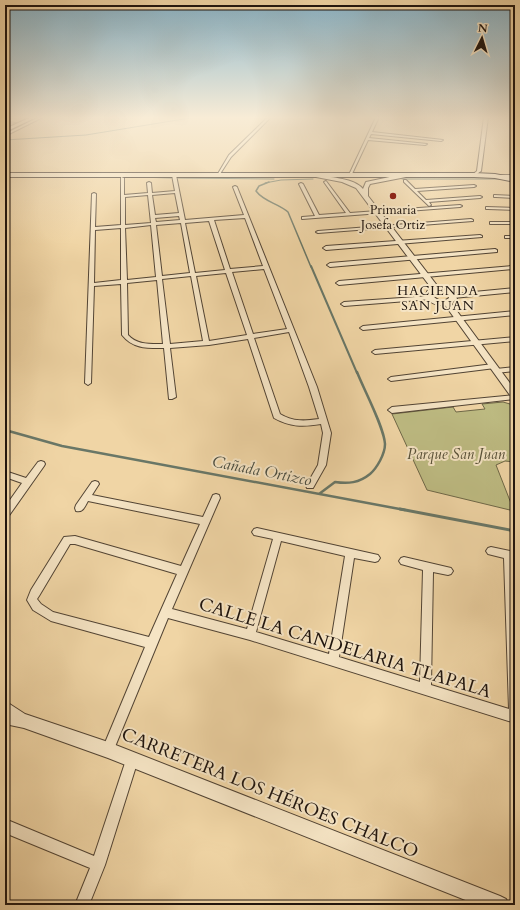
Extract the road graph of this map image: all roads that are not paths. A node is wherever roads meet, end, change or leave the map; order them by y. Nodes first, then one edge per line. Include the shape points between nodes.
1 (228, 159) edge
2 (358, 159) edge
3 (480, 159) edge
4 (5, 175) edge
5 (174, 175) junction
6 (474, 175) junction
7 (217, 176) junction
8 (349, 176) junction
9 (368, 176) junction
10 (495, 176) junction
11 (515, 176) edge
12 (319, 177) junction
13 (122, 178) dead end
14 (404, 179) junction
15 (515, 180) edge
16 (343, 181) junction
17 (375, 181) junction
18 (326, 182) dead end
19 (149, 183) dead end
20 (352, 183) junction
21 (368, 183) junction
22 (301, 184) dead end
23 (474, 186) dead end
24 (235, 187) dead end
25 (414, 190) junction
26 (177, 192) junction
27 (94, 194) dead end
28 (150, 194) junction
29 (366, 195) junction
30 (123, 196) junction
31 (496, 196) dead end
32 (480, 197) dead end
33 (515, 197) edge
34 (425, 201) junction
35 (460, 206) dead end
36 (432, 208) junction
37 (488, 208) dead end
38 (515, 209) edge
39 (379, 213) junction
40 (181, 214) junction
41 (349, 215) junction
42 (246, 216) junction
43 (153, 217) junction
44 (318, 217) junction
45 (304, 218) dead end
46 (211, 219) junction
47 (471, 220) dead end
48 (183, 221) junction
49 (492, 223) dead end
50 (515, 223) edge
51 (153, 224) junction
52 (124, 226) junction
53 (390, 227) junction
54 (93, 229) junction
55 (318, 232) dead end
56 (480, 236) dead end
57 (507, 237) dead end
58 (515, 238) edge
59 (401, 242) junction
60 (326, 248) dead end
61 (495, 252) dead end
62 (413, 258) junction
63 (330, 265) dead end
64 (266, 267) junction
65 (512, 268) dead end
66 (228, 271) junction
67 (193, 274) junction
68 (426, 276) junction
69 (159, 278) junction
70 (124, 281) junction
71 (339, 283) dead end
72 (91, 285) junction
73 (436, 290) junction
74 (515, 290) edge
75 (453, 296) junction
76 (430, 298) junction
77 (447, 303) junction
78 (344, 304) dead end
79 (515, 313) edge
80 (458, 319) junction
81 (363, 328) dead end
82 (291, 330) junction
83 (250, 336) junction
84 (515, 339) edge
85 (206, 342) junction
86 (475, 342) junction
87 (167, 347) junction
88 (375, 352) dead end
89 (495, 369) junction
90 (515, 369) edge
91 (391, 378) dead end
92 (88, 383) dead end
93 (172, 397) dead end
94 (515, 397) edge
95 (392, 410) dead end
96 (323, 421) junction
97 (41, 464) dead end
98 (5, 474) edge
99 (28, 482) junction
100 (95, 484) dead end
101 (310, 486) dead end
102 (86, 497) junction
103 (216, 498) dead end
104 (79, 508) dead end
105 (5, 514) edge
106 (206, 521) junction
107 (257, 532) dead end
108 (278, 537) junction
109 (350, 552) junction
110 (490, 552) dead end
111 (512, 556) edge
112 (375, 558) dead end
113 (404, 561) dead end
114 (428, 567) junction
115 (183, 571) junction
116 (448, 571) dead end
117 (166, 612) junction
118 (513, 634) edge
119 (250, 635) junction
120 (152, 643) junction
121 (333, 661) junction
122 (425, 689) junction
123 (5, 708) edge
124 (5, 717) edge
125 (515, 717) edge
126 (24, 721) junction
127 (108, 750) junction
128 (132, 760) junction
129 (5, 826) edge
130 (98, 865) junction
131 (82, 905) edge
132 (500, 905) edge

1 - 7 street
2 - 8 street
3 - 6 street via 479,171
4 - 5 main road
5 - 7 main road
5 - 26 street
6 - 10 main road
6 - 14 main road
7 - 12 main road
8 - 9 main road
8 - 12 main road
8 - 16 street
9 - 14 main road
9 - 17 street
10 - 11 street
10 - 15 main road
12 - 16 street
13 - 30 street
14 - 17 street
14 - 25 street
16 - 20 street
17 - 21 street
18 - 41 street
19 - 28 street
20 - 21 street
20 - 29 street
21 - 29 street
22 - 44 street
23 - 25 street
24 - 42 street
25 - 34 street
26 - 28 street
26 - 40 street
27 - 54 street
28 - 30 street
28 - 43 street
29 - 39 street
30 - 52 street
31 - 33 street
32 - 34 street
34 - 36 street
35 - 36 street
36 - 39 street
37 - 38 street
39 - 41 street
39 - 53 street
40 - 43 street
40 - 48 street
41 - 44 street
42 - 46 street
42 - 64 street
43 - 51 street
44 - 45 street
46 - 48 street
46 - 66 street
47 - 53 street
48 - 51 street
48 - 67 street
49 - 50 street
51 - 52 street
51 - 69 street
52 - 54 street
52 - 70 street
53 - 55 street
53 - 59 street
54 - 72 street
56 - 59 street
57 - 58 street
59 - 60 street
59 - 62 street
61 - 62 street
62 - 63 street
62 - 68 street
64 - 66 street
64 - 82 street
65 - 68 street
66 - 67 street
66 - 83 street
67 - 69 street
67 - 85 street
68 - 71 street
68 - 73 street
69 - 70 street
69 - 87 street
70 - 72 street
70 - 87 street via 125,335 131,341 145,346
72 - 92 street
73 - 75 street via 448,292
73 - 76 street via 429,294
74 - 75 street
75 - 77 street via 454,300
76 - 77 street via 435,302
76 - 78 street
77 - 80 street
79 - 80 street
80 - 81 street
80 - 86 street
82 - 83 street
82 - 96 street
83 - 85 street
83 - 96 street via 277,416 287,423 297,425
84 - 86 street
85 - 87 street
86 - 88 street
86 - 89 street
87 - 93 street
89 - 90 street
89 - 91 street
89 - 94 street
94 - 95 street
96 - 101 street via 327,433 322,465
97 - 99 street
98 - 99 street
99 - 105 street
100 - 102 street
102 - 104 street
102 - 106 street
103 - 106 street
106 - 115 street
107 - 108 street
108 - 109 street
108 - 119 street
109 - 112 street
109 - 121 street
110 - 111 street
111 - 118 street
113 - 114 street
114 - 116 street
114 - 122 street
115 - 117 street
115 - 120 street via 75,540 67,540 32,600 37,607 51,616
117 - 119 street, CALLE LA CANDELARIA TLAPALA
117 - 120 street
118 - 125 street
119 - 121 street, CALLE LA CANDELARIA TLAPALA
120 - 127 street
121 - 122 street, CALLE LA CANDELARIA TLAPALA
122 - 125 street, CALLE LA CANDELARIA TLAPALA
123 - 126 street, CARRETERA LOS HÉROES CHALCO
124 - 126 street, CARRETERA LOS HÉROES CHALCO
126 - 127 street, CARRETERA LOS HÉROES CHALCO
127 - 128 street, CARRETERA LOS HÉROES CHALCO
128 - 130 street
128 - 132 street, CARRETERA LOS HÉROES CHALCO
129 - 130 street
130 - 131 street

